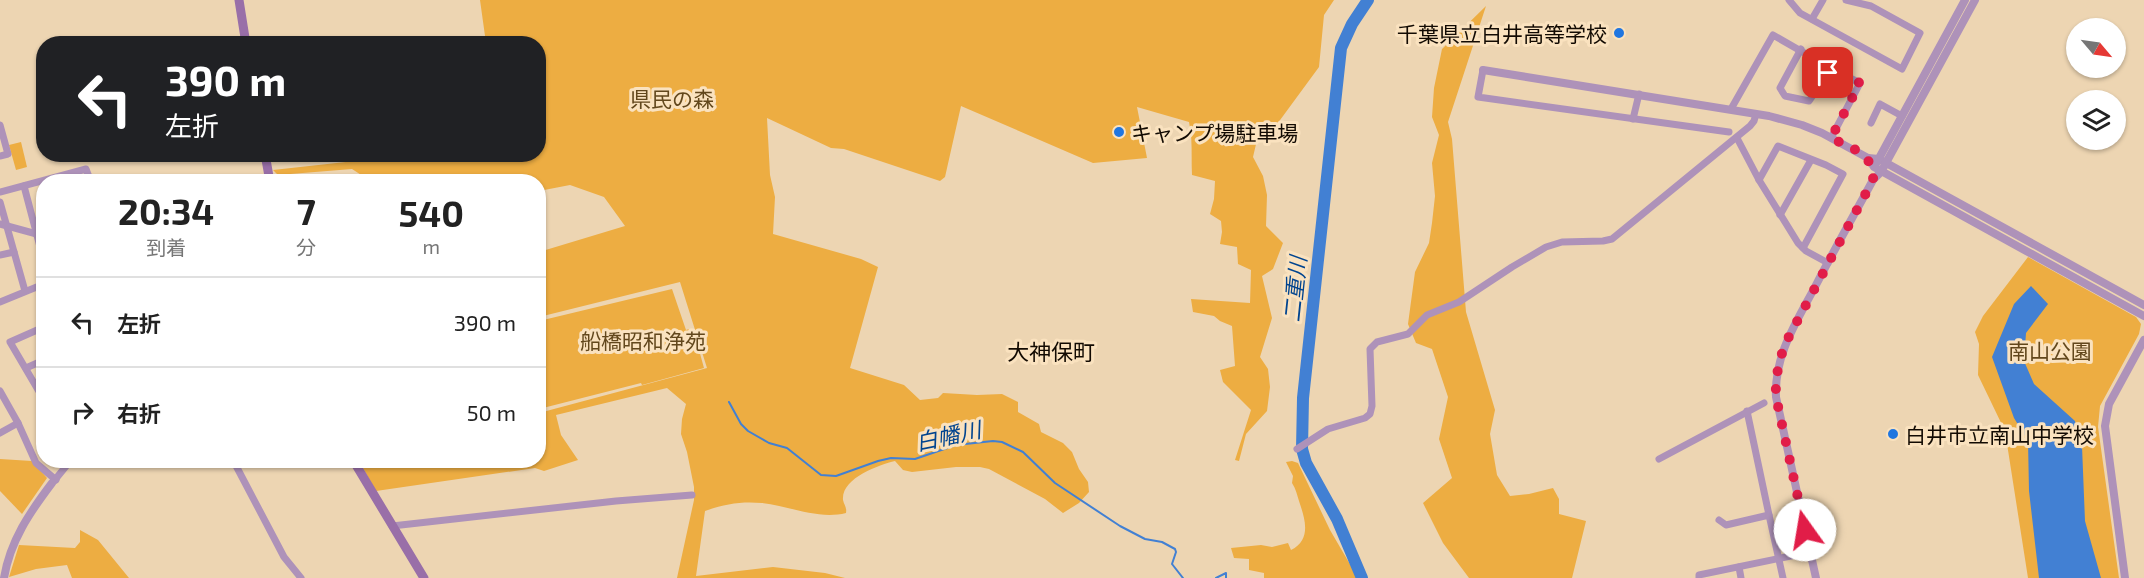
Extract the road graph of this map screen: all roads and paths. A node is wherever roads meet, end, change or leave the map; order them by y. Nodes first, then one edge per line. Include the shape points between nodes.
1 (239, 0) edge
2 (1789, 0) edge
3 (1823, 0) edge
4 (1846, 0) edge
5 (1965, 0) edge
6 (1975, 0) edge
7 (1812, 19) junction
8 (245, 36) edge
9 (1801, 49) junction
10 (1483, 70) joint
11 (1834, 70) junction
12 (1639, 94) junction
13 (1731, 109) junction
14 (1756, 114) junction
15 (1902, 116) junction
16 (1633, 119) junction
17 (1871, 123) dead end
18 (0, 125) edge
19 (1730, 132) dead end
20 (1737, 138) junction
21 (1831, 138) junction
22 (0, 156) edge
23 (1868, 158) junction
24 (1811, 160) junction
25 (1882, 161) junction
26 (1878, 170) junction
27 (75, 174) edge
28 (88, 174) edge
29 (1760, 180) junction
30 (36, 183) edge
31 (24, 186) junction
32 (0, 192) edge
33 (0, 201) edge
34 (1780, 215) junction
35 (4, 225) edge
36 (35, 234) junction
37 (36, 237) edge
38 (1803, 248) junction
39 (14, 252) junction
40 (0, 255) edge
41 (1828, 263) junction
42 (36, 287) edge
43 (25, 291) junction
44 (0, 302) edge
45 (2144, 305) edge
46 (2144, 316) edge
47 (36, 331) edge
48 (2144, 340) edge
49 (36, 364) edge
50 (26, 368) junction
51 (36, 386) edge
52 (1, 396) edge
53 (1764, 402) dead end
54 (1747, 411) junction
55 (18, 423) junction
56 (0, 433) edge
57 (1297, 449) dead end
58 (1659, 459) dead end
59 (36, 463) edge
60 (41, 468) edge
61 (65, 468) edge
62 (237, 468) edge
63 (358, 468) edge
64 (54, 482) junction
65 (692, 495) dead end
66 (1769, 515) junction
67 (1719, 520) dead end
68 (392, 526) junction
69 (1810, 552) junction
70 (1778, 558) junction
71 (1739, 567) junction
72 (4, 578) edge
73 (301, 578) edge
74 (424, 578) edge
75 (1700, 578) edge
76 (1741, 578) edge
77 (1783, 578) edge
78 (1816, 578) edge
79 (2125, 578) edge

1 - 8 main road
2 - 7 street via 1800,13
3 - 7 street
4 - 7 street via 1871,6 1920,33 1902,69
5 - 15 street
6 - 25 street
9 - 11 street
9 - 11 street via 1780,88 1785,96 1813,99 1828,73
9 - 13 street via 1773,35
10 - 12 street
10 - 16 street via 1478,96
11 - 21 street via 1860,83
12 - 13 street
12 - 16 street
13 - 14 street
14 - 20 street
14 - 21 street via 1802,125
15 - 17 street via 1880,104
15 - 25 street
16 - 19 street
18 - 22 street via 8,154
20 - 29 street
20 - 57 street via 1612,239 1562,242 1546,247 1459,302 1427,315 1408,334 1377,342 1370,349 1370,414 1328,429
21 - 23 street
23 - 25 street
23 - 26 street
24 - 29 street via 1778,146
24 - 34 street
24 - 38 street via 1843,174
25 - 26 street
25 - 45 street
26 - 41 street
26 - 46 street
27 - 28 street via 86,169
29 - 34 street
30 - 31 street
31 - 32 street
31 - 36 street
33 - 35 street
34 - 38 street
35 - 36 street
35 - 39 street
36 - 37 street
38 - 41 street
39 - 40 street
39 - 43 street
41 - 69 street via 1785,344 1775,381
42 - 43 street
43 - 44 street
47 - 50 street via 10,342
48 - 79 street via 2109,404 2105,426
49 - 50 street
50 - 51 street
52 - 55 street
53 - 54 street
54 - 58 street
54 - 66 street
55 - 56 street
55 - 59 street
60 - 64 street
61 - 64 street
62 - 73 street via 284,557
63 - 68 main road
64 - 72 street via 20,530
65 - 68 street
66 - 67 street via 1726,525
66 - 70 street
68 - 74 main road
69 - 70 street
69 - 78 street
70 - 71 street
70 - 77 street
71 - 75 street via 1699,575
71 - 76 street

